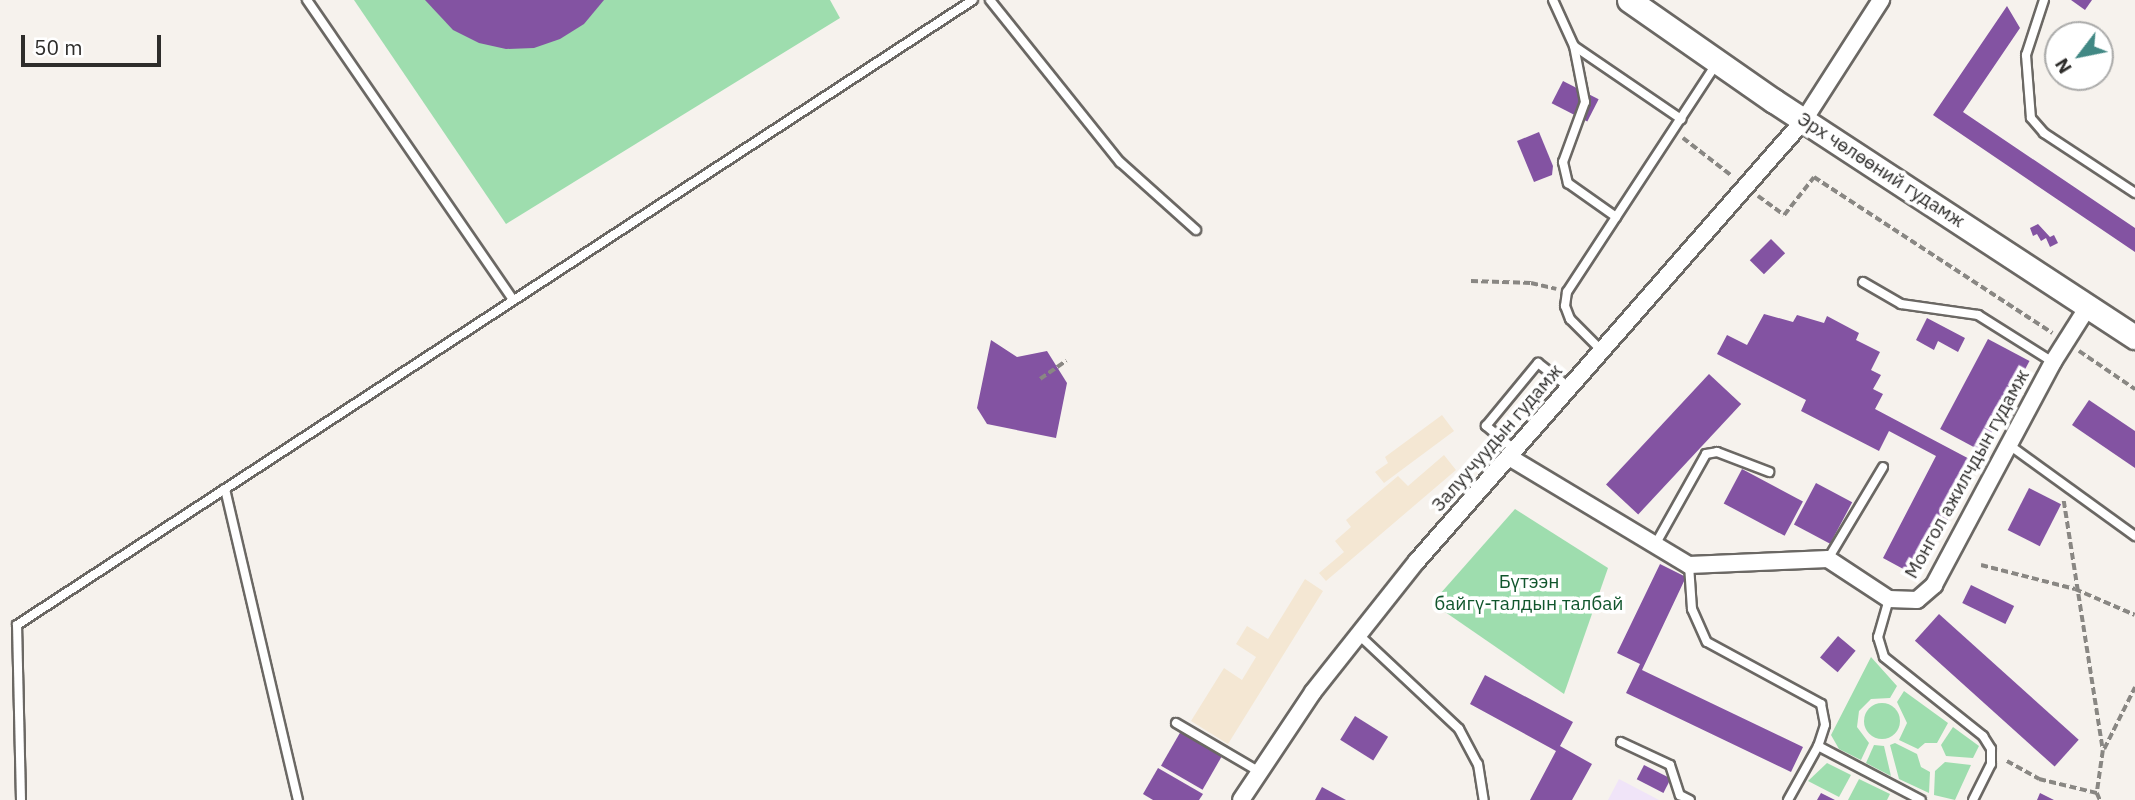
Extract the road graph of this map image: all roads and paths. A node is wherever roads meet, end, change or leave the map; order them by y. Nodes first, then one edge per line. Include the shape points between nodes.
1 (307, 0) edge
2 (973, 0) edge
3 (990, 0) edge
4 (1553, 0) edge
5 (1629, 0) edge
6 (1881, 0) edge
7 (2044, 0) edge
8 (1574, 46) junction
9 (1718, 61) junction
10 (1681, 119) junction
11 (1804, 120) junction
12 (1673, 130) junction
13 (1746, 187) junction
14 (2135, 193) edge
15 (1616, 217) junction
16 (1196, 230) dead end
17 (1471, 281) dead end
18 (1863, 282) dead end
19 (1567, 292) junction
20 (513, 300) junction
21 (2090, 305) junction
22 (2135, 337) edge
23 (2066, 342) junction
24 (1602, 351) junction
25 (1066, 361) dead end
26 (2053, 362) junction
27 (1040, 379) dead end
28 (1570, 388) junction
29 (2135, 390) edge
30 (2008, 444) junction
31 (1512, 453) junction
32 (1883, 467) dead end
33 (1769, 472) dead end
34 (2061, 483) junction
35 (225, 489) junction
36 (2135, 536) edge
37 (1655, 545) junction
38 (1828, 559) junction
39 (1689, 565) junction
40 (1981, 565) dead end
41 (2075, 589) junction
42 (1889, 599) junction
43 (2135, 615) edge
44 (1359, 635) junction
45 (2135, 687) edge
46 (1176, 723) dead end
47 (1621, 742) dead end
48 (1818, 746) junction
49 (2103, 751) junction
50 (2007, 761) dead end
51 (1258, 771) junction
52 (2096, 793) junction
53 (21, 800) edge
54 (298, 800) edge
55 (1241, 800) edge
56 (1484, 800) edge
57 (1690, 800) edge
58 (1788, 800) edge
59 (1921, 800) edge
60 (1973, 800) edge
61 (2100, 800) edge

1 - 20 lane
2 - 20 lane
3 - 16 lane via 1119,162
4 - 8 lane
5 - 9 main road, Эрх чөлөөний гудамж
6 - 11 street, Залуучуудын гудамж
7 - 14 lane via 2026,55 2031,118 2044,133
8 - 10 lane
8 - 15 lane via 1585,102 1563,162 1568,183
9 - 10 lane
9 - 11 main road, Эрх чөлөөний гудамж
10 - 12 lane
11 - 13 street, Залуучуудын гудамж
11 - 21 main road, Эрх чөлөөний гудамж
12 - 13 path
12 - 15 lane
13 - 23 path via 1784,215 1814,177
13 - 24 street, Залуучуудын гудамж
15 - 19 lane
17 - 19 path via 1531,283
18 - 26 lane via 1901,304 1978,316
19 - 24 lane via 1565,306 1570,319
20 - 35 lane
21 - 22 main road, Эрх чөлөөний гудамж
21 - 23 street, Монгол ажилчдын гудамж
23 - 26 street, Монгол ажилчдын гудамж
23 - 29 path
24 - 28 street, Залуучуудын гудамж
25 - 27 path
26 - 30 street, Монгол ажилчдын гудамж
28 - 31 street, Залуучуудын гудамж
28 - 31 lane via 1538,363 1486,426
30 - 34 lane
30 - 42 street, Монгол ажилчдын гудамж via 1927,594 1906,602
31 - 37 street
31 - 44 street, Залуучуудын гудамж
32 - 38 lane
33 - 37 lane via 1717,452 1706,454
34 - 36 lane
34 - 41 path
35 - 53 lane via 16,625
35 - 54 lane
37 - 39 street
38 - 39 street
38 - 42 street, Монгол ажилчдын гудамж
39 - 48 lane via 1692,609 1707,642 1821,704 1825,725
40 - 41 path
41 - 43 path
41 - 49 path
42 - 60 lane via 1878,637 1884,657 1983,736 1991,749 1991,764
44 - 51 street, Залуучуудын гудамж
44 - 56 lane via 1460,729 1478,764
45 - 49 path
46 - 51 lane
47 - 57 lane via 1670,765 1680,794
48 - 58 lane
48 - 59 lane
49 - 52 path
50 - 52 path via 2039,779
51 - 55 street, Залуучуудын гудамж
52 - 61 path

